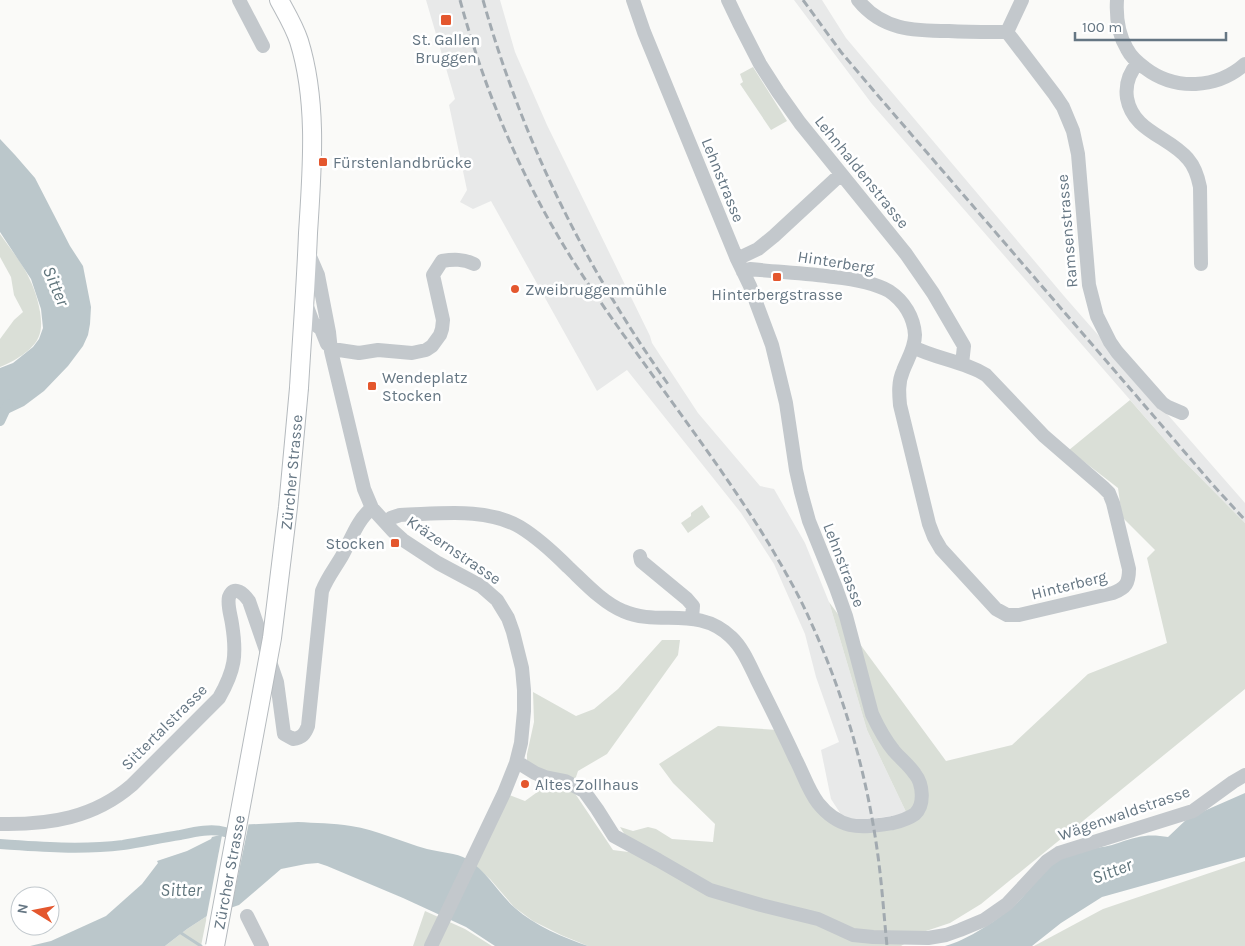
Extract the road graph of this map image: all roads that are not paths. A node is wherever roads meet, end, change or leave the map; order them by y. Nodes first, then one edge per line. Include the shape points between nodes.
1 (239, 0) edge
2 (279, 0) edge
3 (633, 0) edge
4 (728, 0) edge
5 (858, 0) edge
6 (1022, 0) edge
7 (1117, 0) edge
8 (1007, 32) junction
9 (263, 46) dead end
10 (1138, 63) junction
11 (1245, 64) edge
12 (841, 174) junction
13 (308, 252) junction
14 (737, 258) junction
15 (474, 264) dead end
16 (1200, 264) dead end
17 (743, 272) junction
18 (305, 302) junction
19 (313, 323) junction
20 (302, 339) junction
21 (913, 347) junction
22 (331, 351) junction
23 (962, 364) junction
24 (1182, 413) dead end
25 (372, 508) junction
26 (386, 523) junction
27 (640, 556) dead end
28 (692, 618) junction
29 (516, 763) junction
30 (1245, 775) edge
31 (0, 824) edge
32 (247, 916) dead end
33 (215, 946) edge
34 (262, 946) edge
35 (431, 946) edge

1 - 9 street
2 - 13 main road, Zürcher Strasse via 304,57 310,99 312,151
3 - 14 street, Lehnstrasse
4 - 12 street, Lehnhaldenstrasse via 778,92
5 - 8 street via 876,17 906,29
6 - 8 street
7 - 10 street via 1122,39
8 - 24 street, Ramsenstrasse via 1063,106 1073,131 1078,154 1089,285 1101,325 1116,352 1156,397
10 - 11 street via 1166,80 1192,84 1225,78
10 - 16 street via 1126,86 1132,113 1143,126 1181,151 1199,178
12 - 14 street via 774,236
12 - 23 street, Lehnhaldenstrasse via 933,293 964,346
13 - 18 main road, Zürcher Strasse
13 - 22 street, Kräzernstrasse via 318,275
14 - 17 street, Lehnstrasse
15 - 22 street via 457,259 442,261 434,275 443,320 440,335 432,346 412,353
17 - 21 street, Hinterberg via 750,269 825,276 880,287 899,299 908,312 914,327
17 - 28 street, Lehnstrasse via 772,345 786,403 801,492 846,616 872,714 884,737 920,782 922,796 914,815 903,821 860,826 841,821 825,811 812,794 781,727 732,638 715,626
18 - 19 street, Kräzernstrasse
18 - 20 main road, Zürcher Strasse
19 - 20 street
19 - 22 street, Kräzernstrasse via 320,329
20 - 33 main road, Zürcher Strasse, bridge via 288,507 272,638
21 - 23 street, Hinterberg
21 - 23 street, Hinterberg via 901,378 900,405 929,524 941,549 996,609 1007,615 1019,615 1121,590 1127,584 1130,569 1109,493 1044,436 986,375
22 - 25 street, Kräzernstrasse via 364,489
25 - 26 street, Kräzernstrasse
25 - 31 street, Sittertalstrasse via 360,520 322,591 308,726 302,736 293,739 284,734 277,682 249,601 242,592 233,592 228,602 235,651 227,685 220,698 132,786 109,802 84,813 52,822
26 - 28 street, Lehnstrasse via 400,515 473,514 499,518 540,540 616,608 645,617
26 - 29 street, Kräzernstrasse via 425,555 481,586 497,600 508,618 522,668 524,690 523,728
27 - 28 street via 641,561 688,599 693,606
29 - 30 street, Wägenwaldstrasse via 584,791 614,836 710,890 818,918 853,935 928,938 946,935 984,920 1007,904 1047,861 1059,853 1194,811
29 - 35 street, Kräzernstrasse
32 - 34 street

